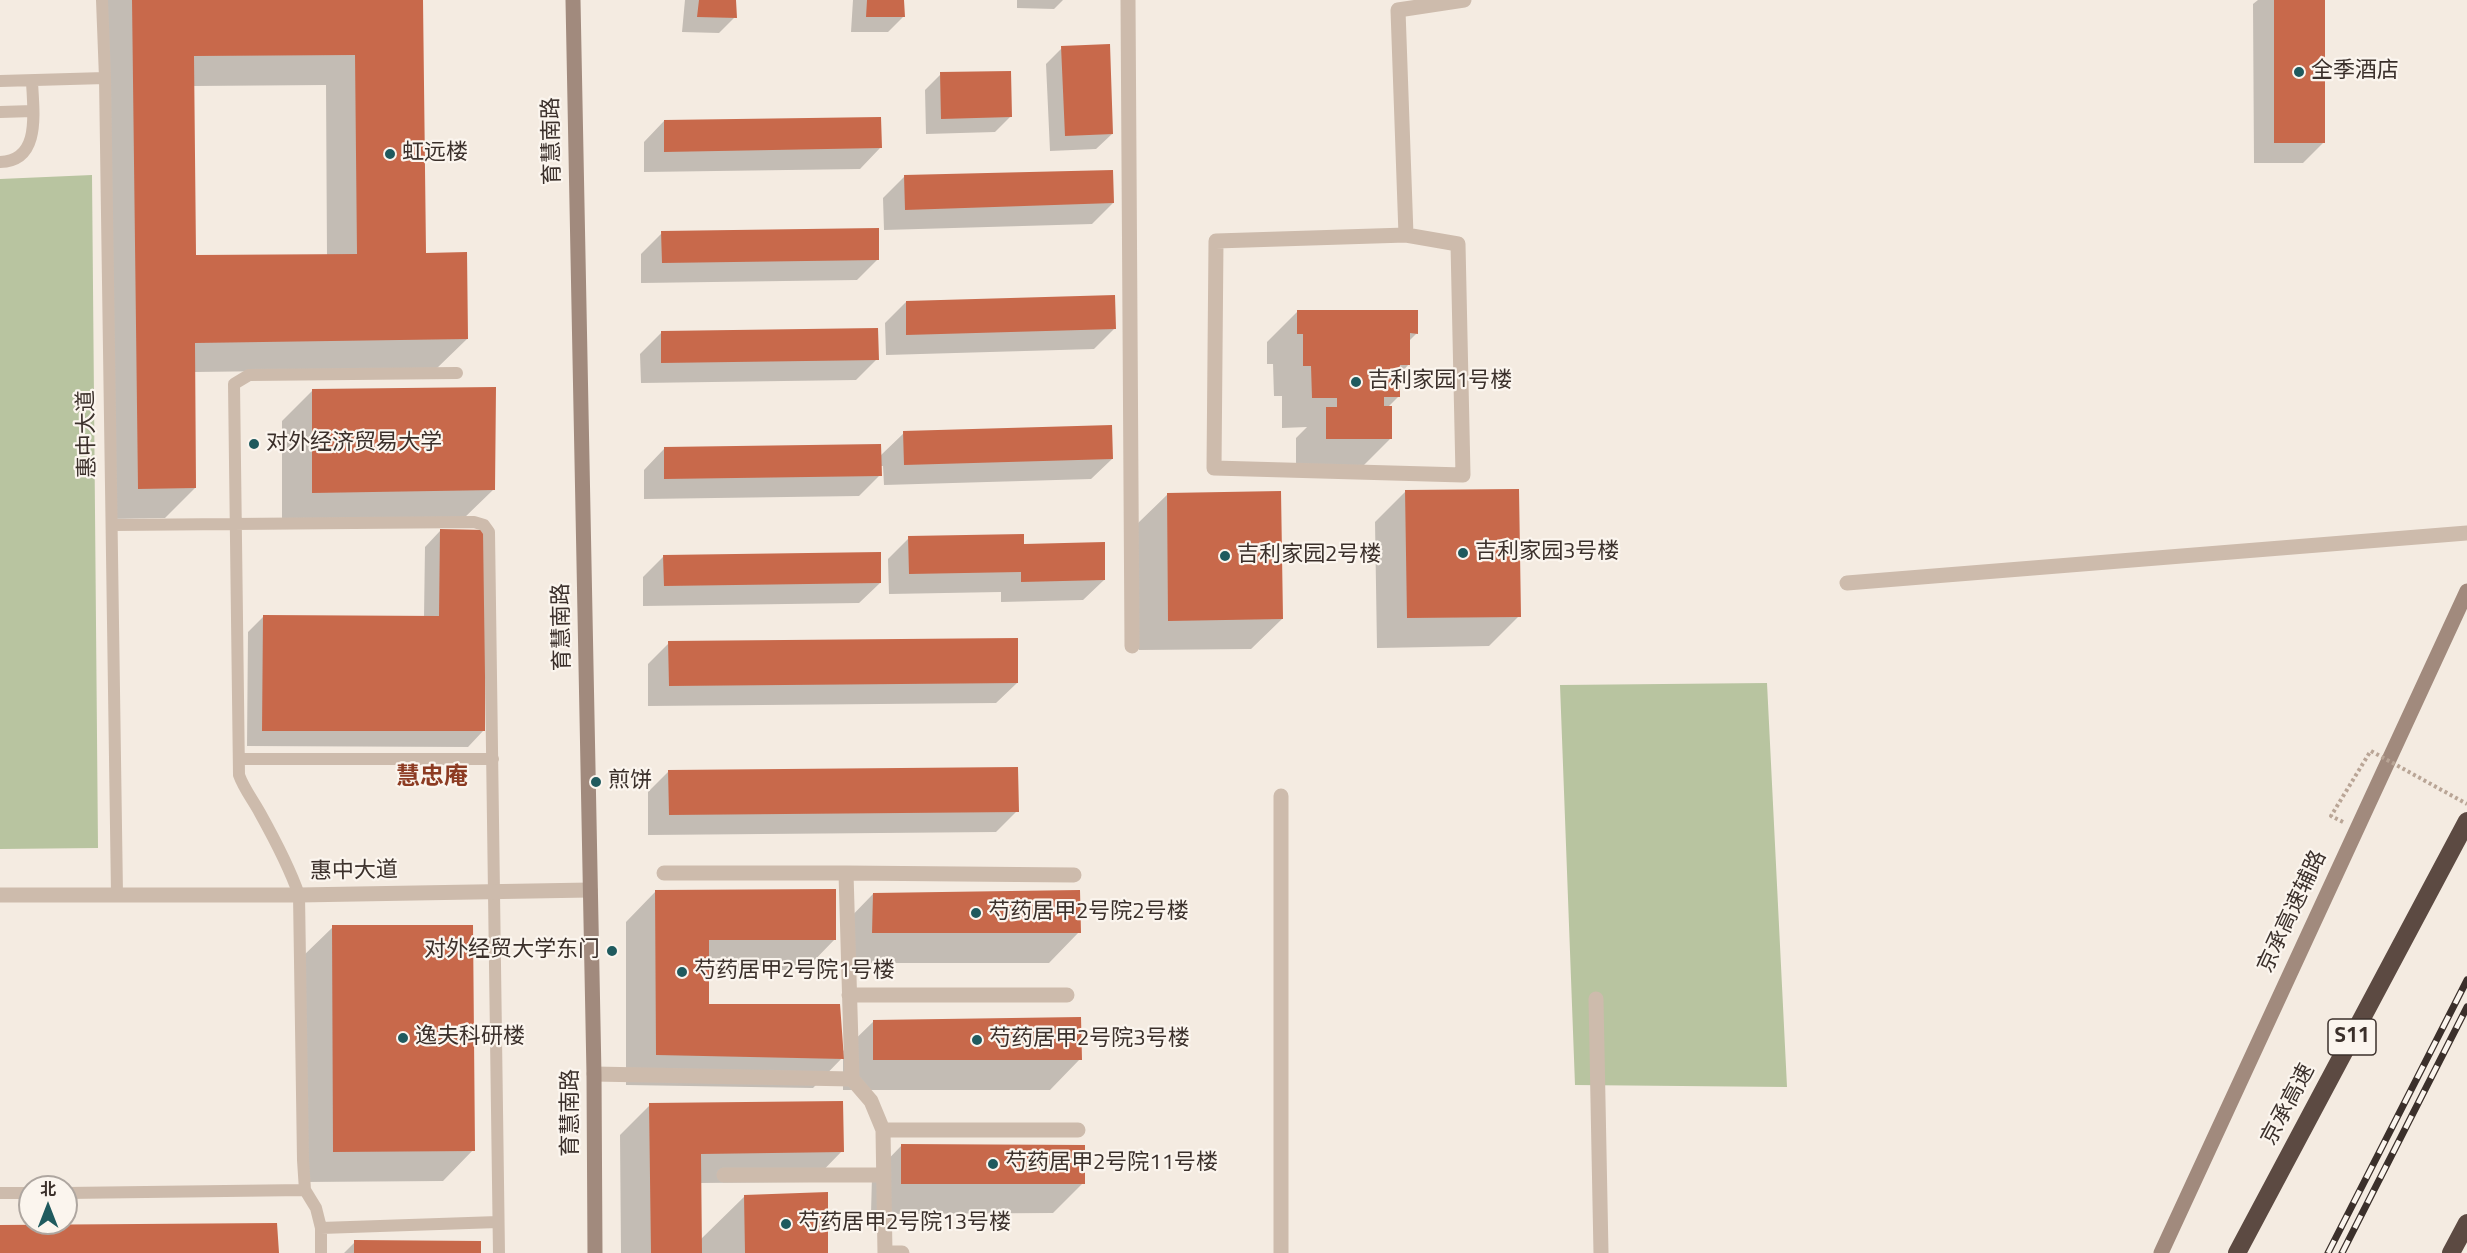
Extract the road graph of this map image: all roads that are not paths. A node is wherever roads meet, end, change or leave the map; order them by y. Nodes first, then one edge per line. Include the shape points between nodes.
1 (102, 0) edge
2 (573, 0) edge
3 (1128, 0) edge
4 (1464, 0) edge
5 (105, 78) junction
6 (0, 81) edge
7 (32, 81) junction
8 (33, 111) junction
9 (0, 112) edge
10 (0, 162) edge
11 (1406, 236) junction
12 (458, 373) dead end
13 (235, 523) junction
14 (112, 525) junction
15 (2467, 533) edge
16 (1847, 583) dead end
17 (2467, 591) edge
18 (1132, 646) dead end
19 (239, 759) junction
20 (493, 759) junction
21 (1281, 796) dead end
22 (2467, 821) edge
23 (664, 873) dead end
24 (846, 873) junction
25 (1074, 875) dead end
26 (590, 890) junction
27 (494, 893) junction
28 (117, 894) junction
29 (299, 895) junction
30 (0, 896) edge
31 (849, 995) junction
32 (1067, 995) dead end
33 (1596, 999) dead end
34 (594, 1074) junction
35 (852, 1079) junction
36 (883, 1130) junction
37 (1078, 1130) dead end
38 (723, 1175) dead end
39 (884, 1175) junction
40 (305, 1190) junction
41 (0, 1193) edge
42 (18, 1193) edge
43 (78, 1193) edge
44 (498, 1222) junction
45 (2467, 1223) edge
46 (321, 1228) junction
47 (321, 1253) edge
48 (499, 1253) edge
49 (594, 1253) edge
50 (885, 1253) edge
51 (902, 1253) edge
52 (1281, 1253) edge
53 (1601, 1253) edge
54 (2161, 1253) edge
55 (2237, 1253) edge
56 (2451, 1253) edge

1 - 5 lane, 惠中大道
2 - 26 street, 育慧南路
3 - 18 street
4 - 11 street via 1398,10
5 - 7 lane
5 - 14 lane, 惠中大道
6 - 7 lane
7 - 8 lane
8 - 9 lane
8 - 10 lane via 32,138 25,152 13,162
11 - 11 street via 1216,241 1214,468 1463,475 1458,244
12 - 13 lane via 249,375 234,384
13 - 14 lane
13 - 19 lane
13 - 20 lane via 484,525 489,532
14 - 28 lane, 惠中大道
15 - 16 street
17 - 54 street, 京承高速辅路
19 - 20 lane
19 - 29 lane via 239,775 245,790 289,868
20 - 27 lane
21 - 52 street
22 - 55 highway, 京承高速 / S11
23 - 24 street
24 - 25 street
24 - 31 street
26 - 27 street, 惠中大道
26 - 34 street, 育慧南路
27 - 29 street, 惠中大道
27 - 44 lane
28 - 29 street, 惠中大道
28 - 30 street, 惠中大道
29 - 40 lane
31 - 32 street
31 - 35 street
33 - 53 street
34 - 35 street
34 - 49 street, 育慧南路
35 - 36 street via 871,1101
36 - 37 street
36 - 39 street
38 - 39 street
39 - 50 street
40 - 43 lane
40 - 46 lane via 316,1208
41 - 42 lane
44 - 46 lane
44 - 48 lane
45 - 56 highway
46 - 47 lane
50 - 51 street

